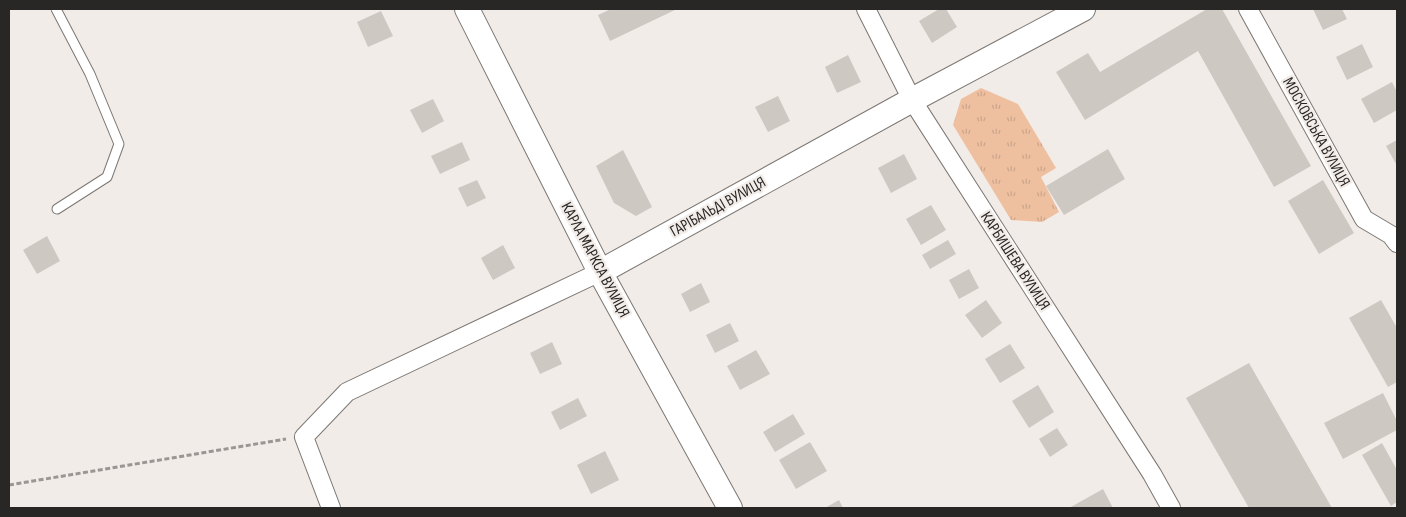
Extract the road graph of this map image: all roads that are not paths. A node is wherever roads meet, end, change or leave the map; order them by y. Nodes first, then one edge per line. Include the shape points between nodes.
1 (56, 9) edge
2 (468, 9) edge
3 (866, 9) edge
4 (1083, 9) edge
5 (1248, 9) edge
6 (912, 100) junction
7 (57, 209) dead end
8 (1397, 243) edge
9 (600, 272) junction
10 (324, 490) junction
11 (317, 508) edge
12 (331, 508) edge
13 (730, 508) edge
14 (1172, 508) edge

1 - 7 lane via 90,74 119,144 107,177
2 - 9 street, КАРЛА МАРКСА ВУЛИЦЯ
3 - 6 street, КАРБИШЕВА ВУЛИЦЯ
4 - 6 street, ГАРІБАЛЬДІ ВУЛИЦЯ
5 - 8 street, МОСКОВСЬКА ВУЛИЦЯ via 1364,220 1391,235
6 - 9 street, ГАРІБАЛЬДІ ВУЛИЦЯ
6 - 14 street, КАРБИШЕВА ВУЛИЦЯ
9 - 10 street, ГАРІБАЛЬДІ ВУЛИЦЯ via 347,392 304,437
9 - 13 street, КАРЛА МАРКСА ВУЛИЦЯ
10 - 11 street
10 - 12 street

